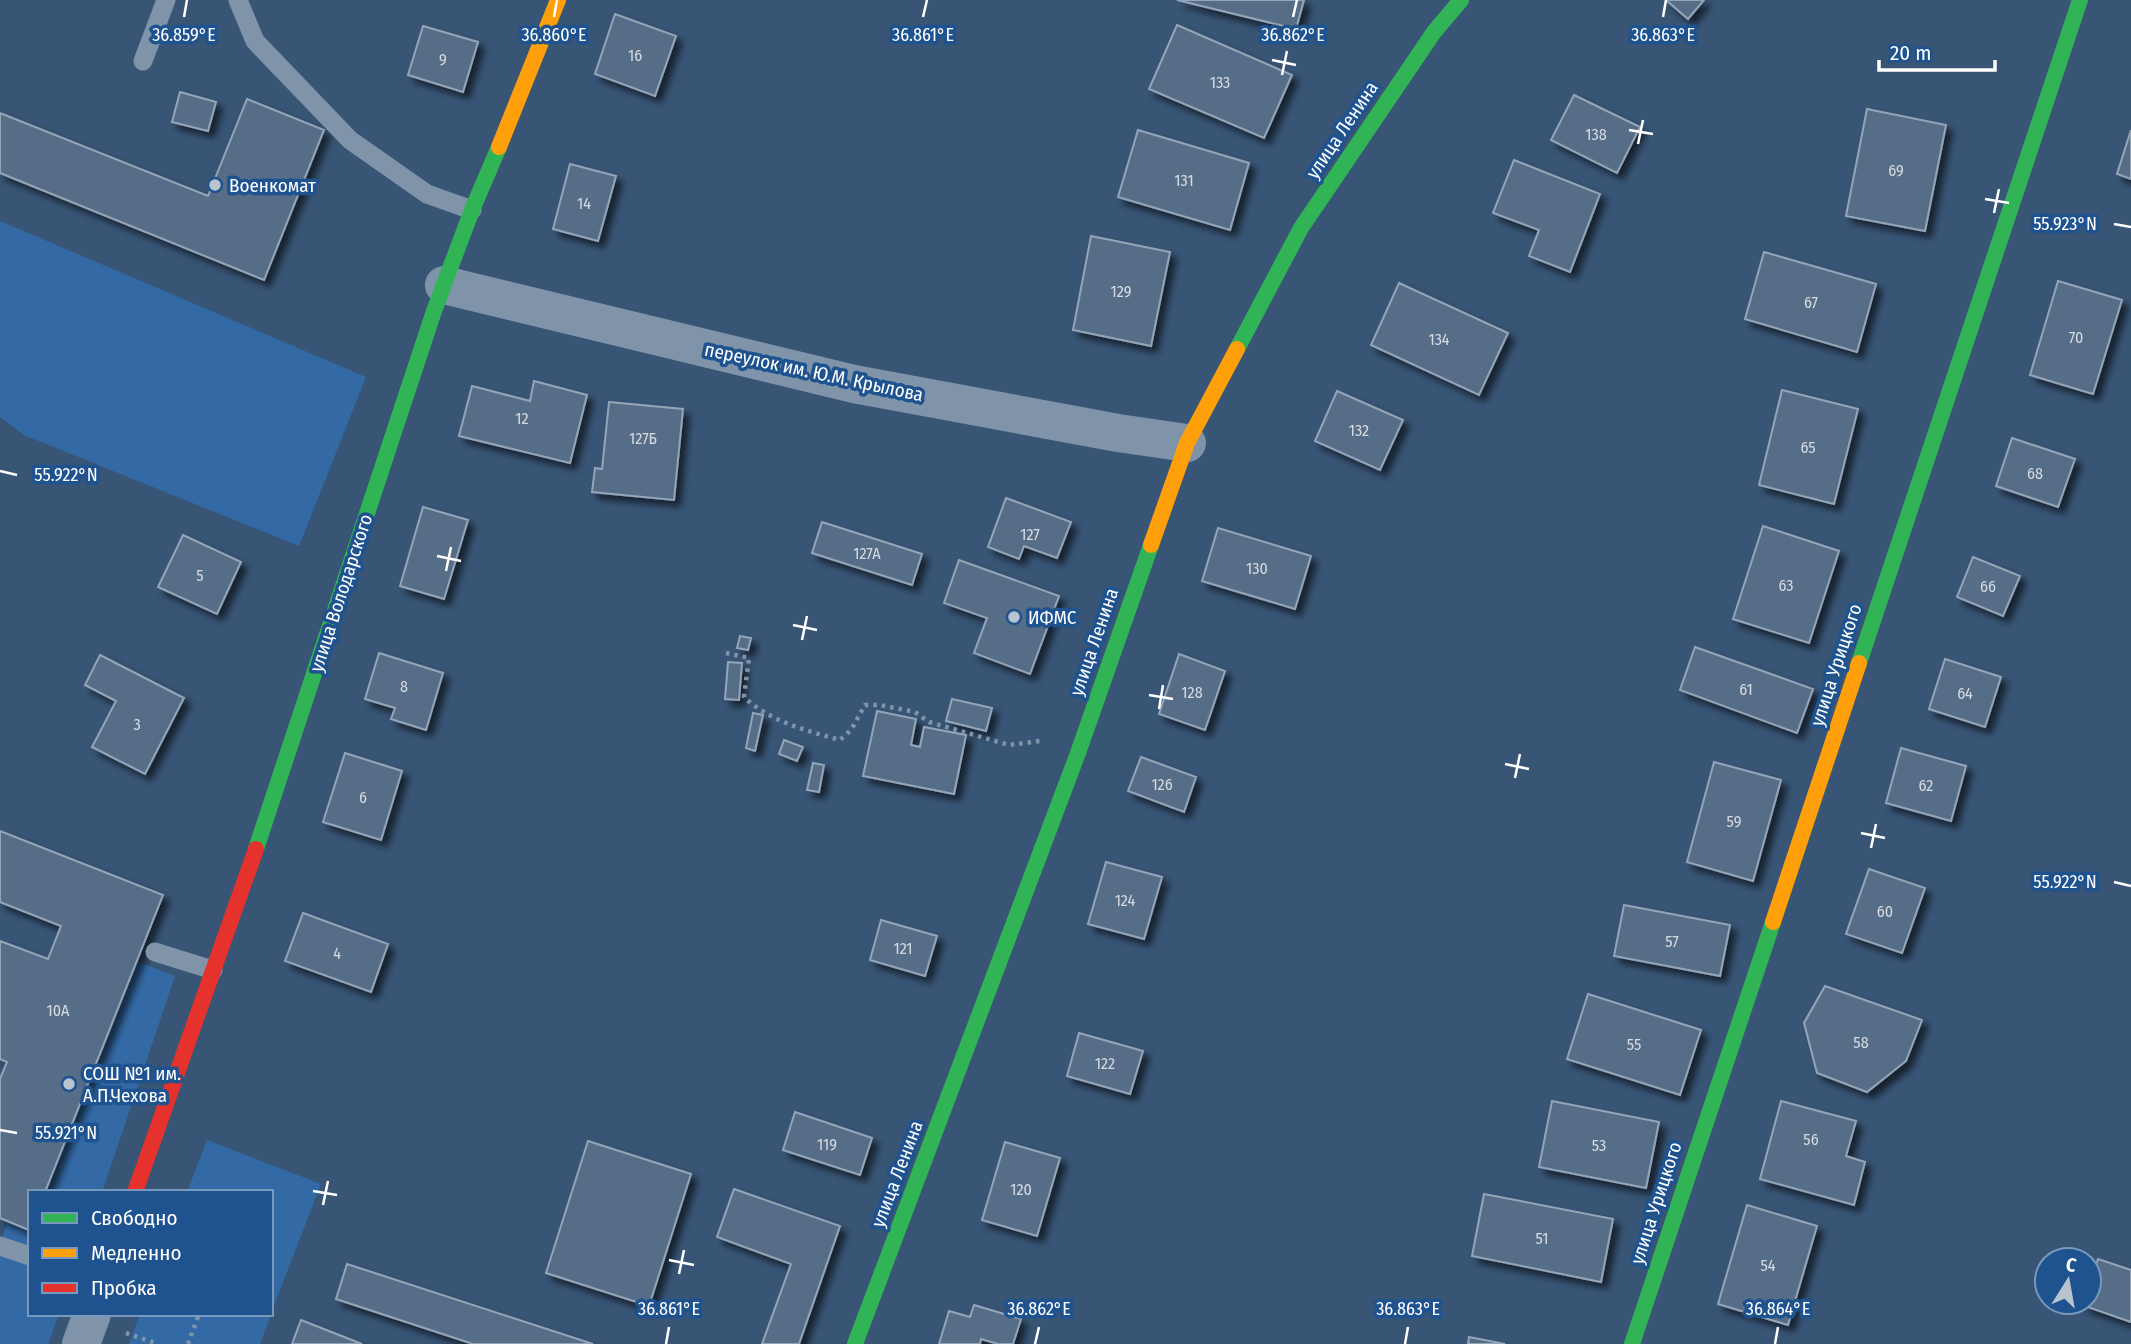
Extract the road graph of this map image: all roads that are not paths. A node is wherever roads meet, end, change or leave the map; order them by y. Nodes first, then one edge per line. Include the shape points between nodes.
1 (166, 0) edge
2 (238, 0) edge
3 (558, 0) edge
4 (1461, 0) edge
5 (2080, 0) edge
6 (143, 61) dead end
7 (472, 210) junction
8 (444, 285) junction
9 (1187, 443) junction
10 (155, 952) dead end
11 (213, 970) junction
12 (136, 1190) edge
13 (0, 1246) edge
14 (28, 1255) edge
15 (855, 1344) edge
16 (1632, 1344) edge

1 - 6 lane
2 - 7 lane via 255,41 350,141 427,194
3 - 7 street, улица Володарского
4 - 9 street, улица Ленина via 1434,32 1301,228
5 - 16 street, улица Урицкого
7 - 8 street, улица Володарского
8 - 9 street, переулок им. Ю.М. Крылова via 854,384
8 - 11 street, улица Володарского
9 - 15 street, улица Ленина via 1078,753
10 - 11 lane
11 - 12 street, улица Володарского
13 - 14 lane

